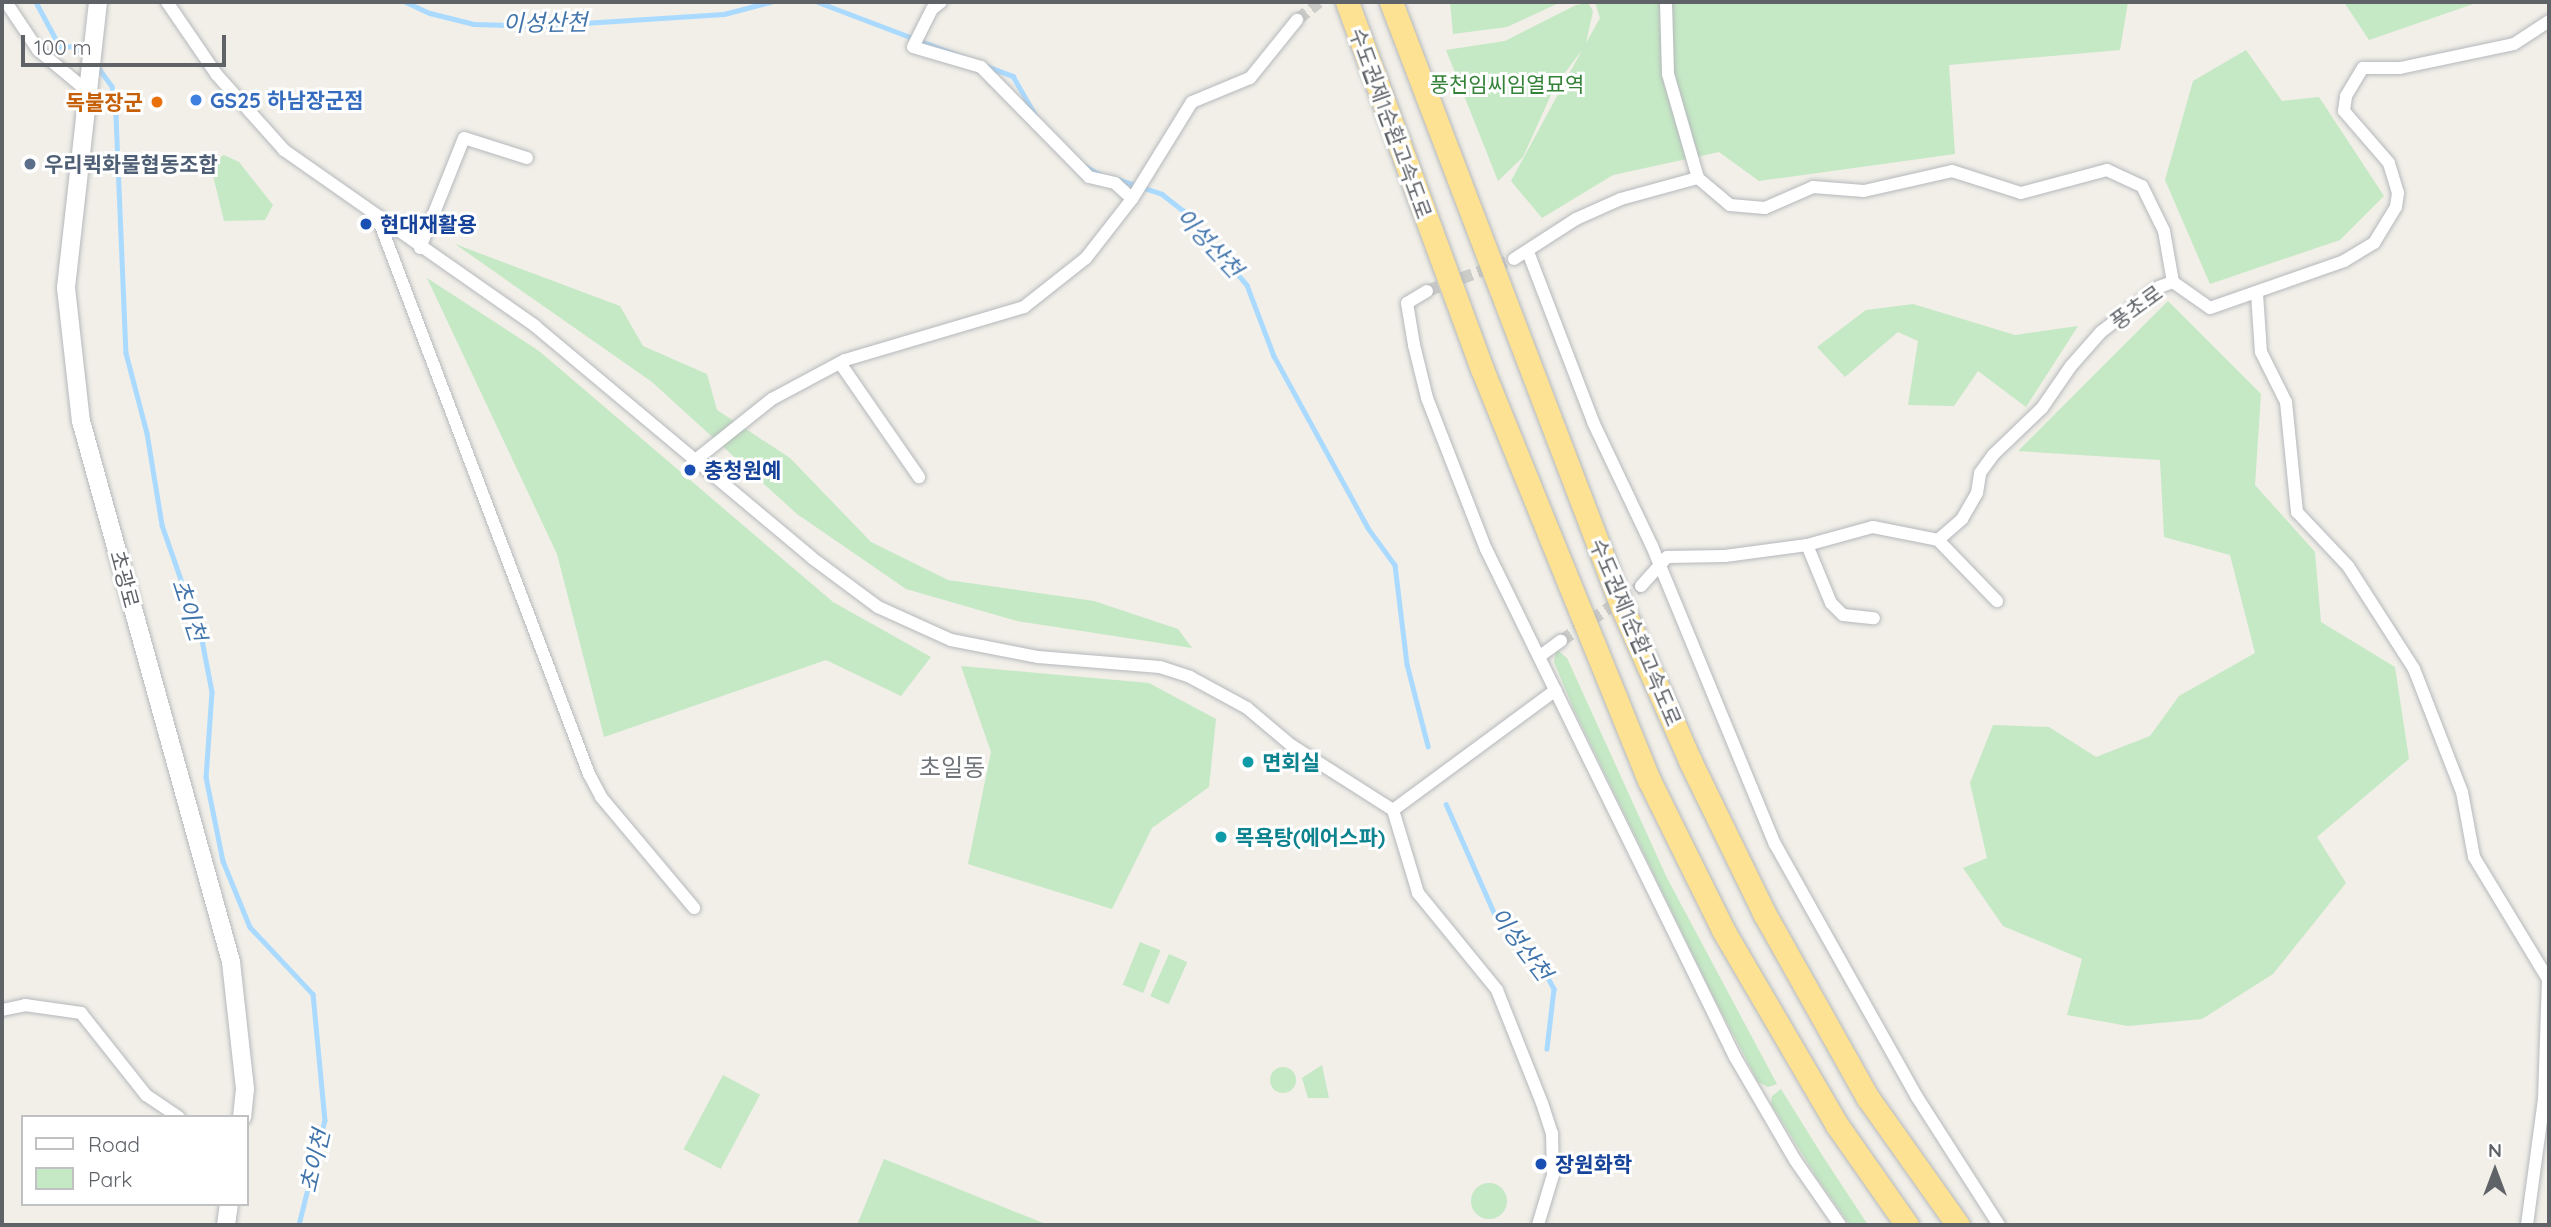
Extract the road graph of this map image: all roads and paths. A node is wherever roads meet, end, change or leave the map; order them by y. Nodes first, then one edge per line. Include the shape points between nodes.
1 (6, 2) edge
2 (99, 2) edge
3 (113, 2) edge
4 (941, 2) edge
5 (1347, 2) edge
6 (1391, 2) edge
7 (1666, 2) edge
8 (167, 3) edge
9 (1297, 20) tunnel mouth
10 (2549, 21) edge
11 (93, 35) junction
12 (86, 90) junction
13 (527, 158) dead end
14 (1698, 178) junction
15 (1132, 199) junction
16 (379, 221) junction
17 (419, 248) junction
18 (1528, 252) junction
19 (1514, 258) tunnel mouth
20 (2173, 282) junction
21 (1427, 290) tunnel mouth
22 (2257, 294) junction
23 (840, 363) junction
24 (698, 458) junction
25 (919, 477) dead end
26 (1938, 540) junction
27 (1807, 545) junction
28 (1659, 567) junction
29 (1641, 586) tunnel mouth
30 (1997, 601) dead end
31 (1874, 618) dead end
32 (1561, 641) tunnel mouth
33 (1539, 656) junction
34 (1556, 690) junction
35 (1393, 810) junction
36 (694, 908) dead end
37 (2, 1010) edge
38 (176, 1115) edge
39 (242, 1115) edge
40 (229, 1206) edge
41 (226, 1225) edge
42 (1538, 1225) edge
43 (1840, 1225) edge
44 (1907, 1225) edge
45 (1958, 1225) edge
46 (1999, 1225) edge
47 (2527, 1225) edge

1 - 12 street via 38,50
2 - 11 street, 초광로
3 - 11 street, 초광로
4 - 15 street via 932,9 913,47 981,67 1088,177 1115,183
5 - 44 highway, 수도권제1순환고속도로 via 1482,369 1649,780 1723,930 1837,1125
6 - 45 highway, 수도권제1순환고속도로 via 1622,607 1691,763 1764,913 1868,1098
7 - 14 street via 1668,74
8 - 16 street via 254,120 318,178
9 - 15 street via 1250,78 1192,102
10 - 22 street, 풍초로 via 2514,44 2400,68 2363,68 2346,96 2344,111 2389,163 2396,177 2396,207 2374,243 2361,254
11 - 12 street, 초광로
12 - 39 street, 초광로 via 66,288 81,421 231,962 245,1089
13 - 17 street via 464,138
14 - 18 street via 1621,199 1576,219
14 - 20 street via 1731,205 1765,208 1813,187 1864,191 1952,172 2021,193 2107,170 2142,186 2164,231
15 - 23 street via 1086,258 1024,307
16 - 17 street
16 - 36 street via 589,774 601,797
17 - 24 street via 535,326
18 - 19 street
18 - 28 street via 1594,424
20 - 22 street, 풍초로 via 2210,308
20 - 26 street, 풍초로 via 2159,287 2101,332 2042,408 1993,455 1980,473 1977,493 1962,519
21 - 33 street via 1407,303 1407,313 1427,398 1486,549
22 - 47 street via 2261,352 2286,402 2297,512 2348,566 2414,669 2462,792 2474,857 2548,979 2543,1099
23 - 24 street via 772,398
23 - 25 street
24 - 35 street via 812,558 878,607 951,640 1038,657 1160,667 1190,677 1247,708 1291,745
26 - 27 street via 1873,527
26 - 30 street
27 - 28 street via 1725,556 1667,557
27 - 31 street via 1831,603 1843,615
28 - 29 street
28 - 46 street via 1775,844 1917,1097
32 - 33 street
33 - 34 street
34 - 35 street
34 - 43 street via 1645,881 1735,1057 1795,1160
35 - 42 street via 1418,893 1497,990 1546,1113 1552,1133 1553,1175
37 - 38 street via 25,1005 81,1013 146,1095
40 - 41 street

